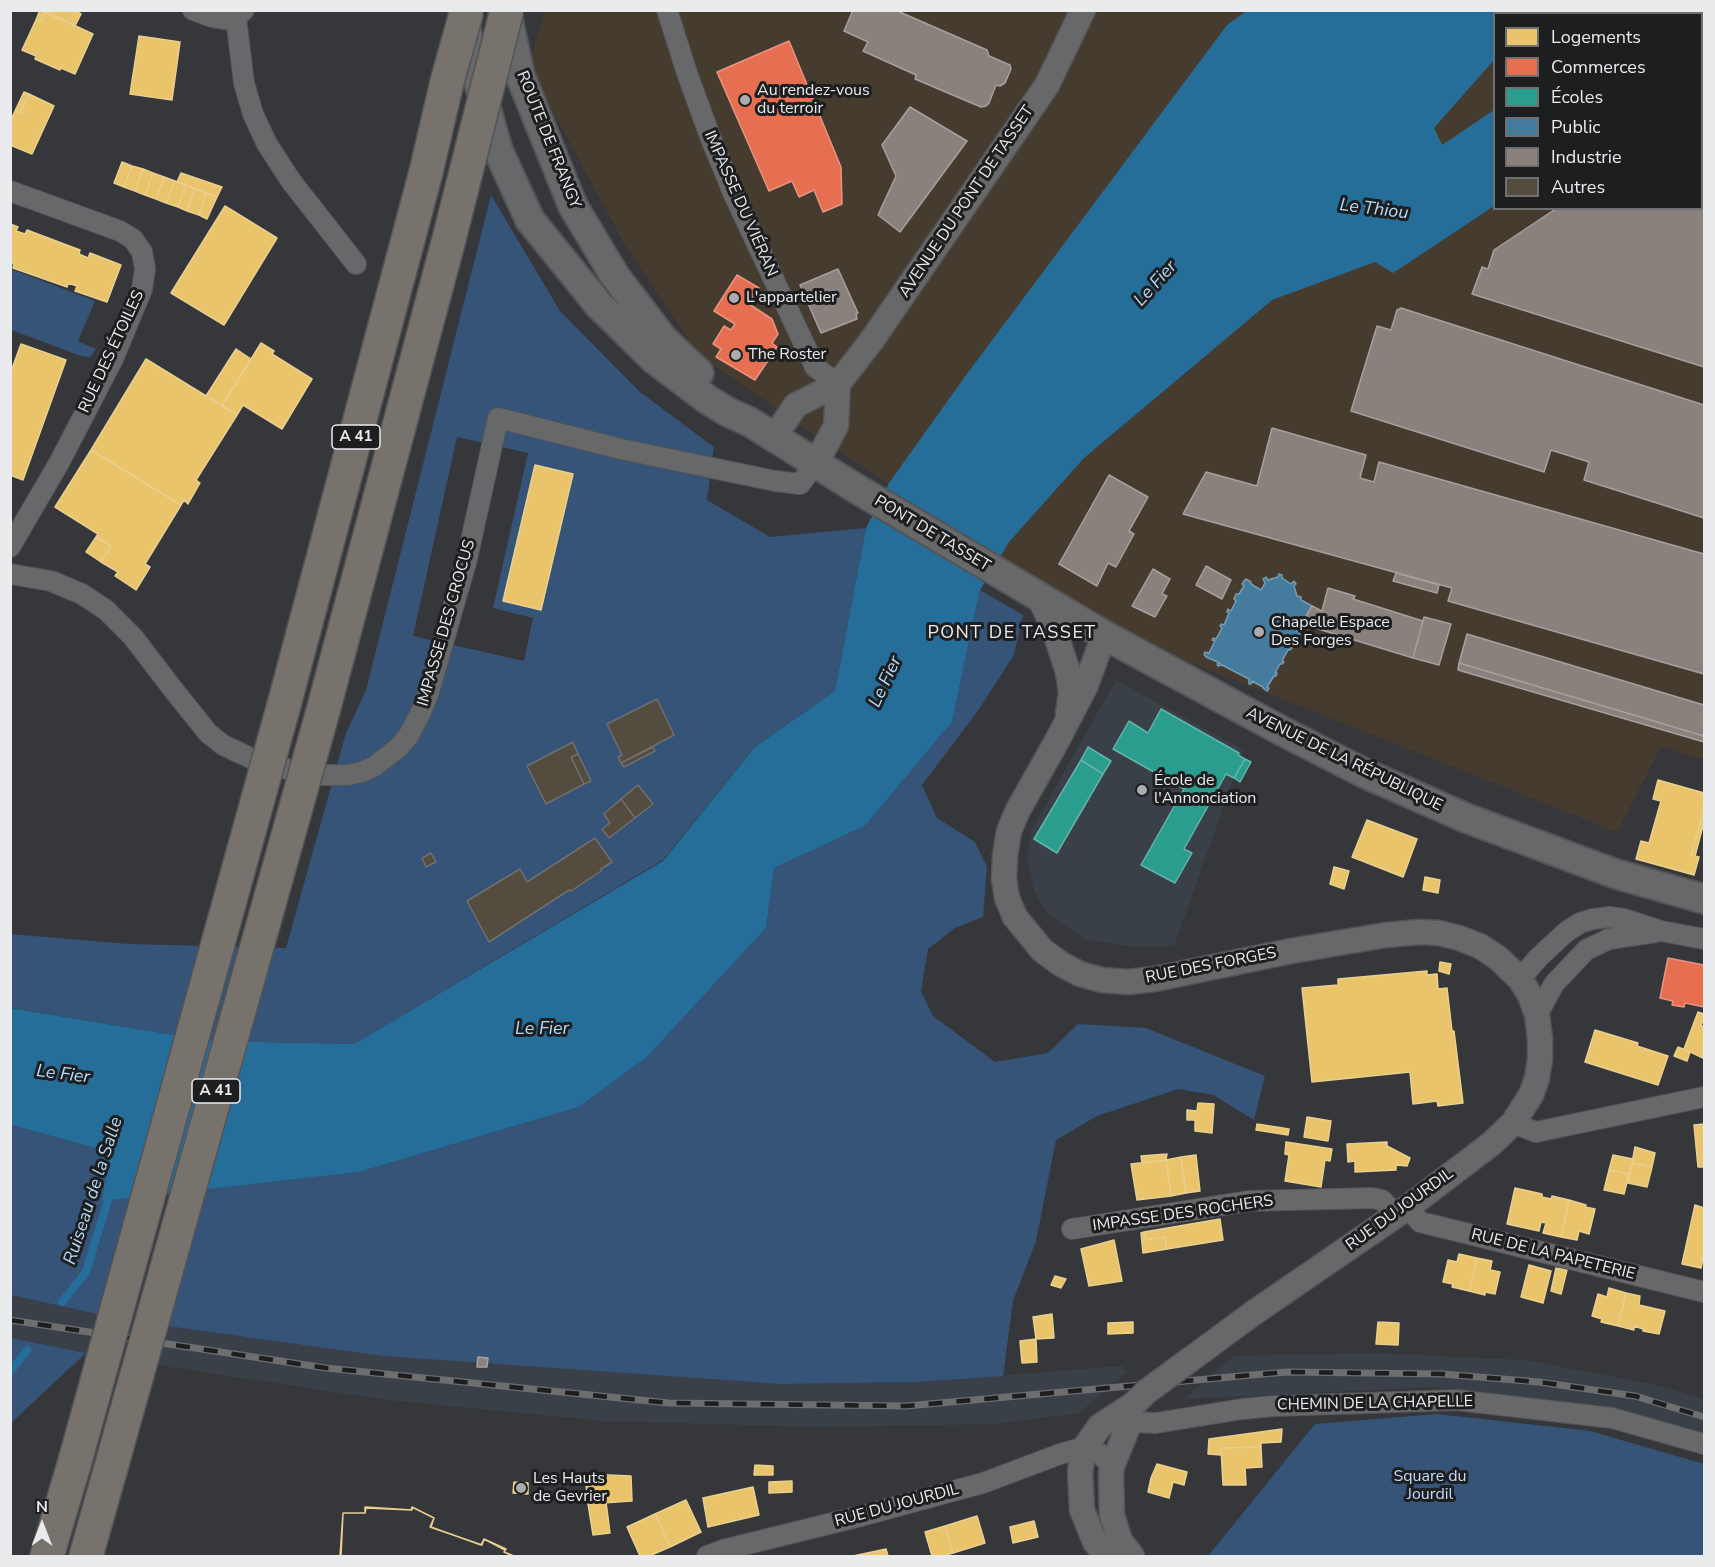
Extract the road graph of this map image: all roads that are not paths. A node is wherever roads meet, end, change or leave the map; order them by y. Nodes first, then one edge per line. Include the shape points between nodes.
1 (193, 10) edge
2 (462, 10) edge
3 (467, 10) edge
4 (507, 10) edge
5 (667, 10) edge
6 (1083, 10) edge
7 (240, 14) edge
8 (10, 191) edge
9 (356, 264) dead end
10 (838, 384) junction
11 (750, 422) junction
12 (774, 437) junction
13 (816, 463) junction
14 (852, 486) joint
15 (10, 547) edge
16 (10, 574) edge
17 (1012, 582) joint
18 (1040, 599) junction
19 (1104, 635) junction
20 (1067, 722) junction
21 (1701, 897) edge
22 (1661, 931) junction
23 (1704, 939) edge
24 (1520, 979) junction
25 (1537, 1014) junction
26 (1704, 1097) edge
27 (1513, 1123) junction
28 (1402, 1211) junction
29 (1072, 1229) dead end
30 (1704, 1292) edge
31 (1126, 1414) junction
32 (1704, 1444) edge
33 (1085, 1447) junction
34 (1112, 1466) junction
35 (1118, 1553) edge
36 (47, 1557) edge
37 (86, 1557) edge
38 (707, 1557) edge

1 - 7 street via 223,19
2 - 11 main road, ROUTE DE FRANGY via 498,150 530,220 598,304 654,359 708,400
3 - 36 highway, A 41, bridge via 285,701
4 - 11 main road, ROUTE DE FRANGY via 520,75 573,206 615,276 663,339
4 - 37 highway, A 41, bridge via 322,711
5 - 10 street, IMPASSE DU VIÉRAN via 711,140 744,217 815,367
6 - 10 street, AVENUE DU PONT DE TASSET via 1047,85
7 - 9 street via 244,83 253,114 291,180
8 - 15 street, RUE DES ÉTOILES via 120,231 133,239 142,252 145,269 142,289 113,358
10 - 12 street, AVENUE DU PONT DE TASSET via 796,405
10 - 13 street via 836,426
11 - 12 main road, ROUTE DE FRANGY
12 - 13 main road, ROUTE DE FRANGY
13 - 14 main road, ROUTE DE FRANGY
13 - 16 street, IMPASSE DES CROCUS via 800,484 775,481 498,418 467,559 421,712 399,747 375,766 348,775 315,775 255,760 223,745 208,732 134,637 106,610 51,581
14 - 17 main road, PONT DE TASSET
17 - 18 main road, AVENUE DE LA RÉPUBLIQUE
18 - 19 main road, AVENUE DE LA RÉPUBLIQUE
18 - 20 street, RUE DES FORGES via 1068,672 1071,693
19 - 20 street, RUE DES FORGES via 1086,685
19 - 21 main road, AVENUE DE LA RÉPUBLIQUE via 1282,731 1422,799 1616,874
20 - 24 street, RUE DES FORGES via 1009,831 1004,879 1015,916 1042,950 1061,964 1102,980 1128,982 1291,951 1420,932 1439,933 1480,946
22 - 23 street
22 - 24 street via 1624,919 1580,923 1538,958
22 - 25 street via 1609,939 1586,950 1554,984
24 - 25 street, RUE DU JOURDIL
25 - 27 street, RUE DU JOURDIL via 1540,1039 1536,1078 1531,1095
26 - 27 street via 1536,1132
27 - 28 street, RUE DU JOURDIL
28 - 29 street, IMPASSE DES ROCHERS via 1372,1198 1250,1201
28 - 30 street, RUE DE LA PAPETERIE via 1420,1222
28 - 31 street, RUE DU JOURDIL, bridge via 1252,1314 1146,1392
31 - 32 street, CHEMIN DE LA CHAPELLE via 1156,1423 1275,1406 1457,1400 1612,1418
31 - 33 street via 1100,1426
31 - 34 street
33 - 34 street
33 - 35 street via 1080,1471 1082,1510 1095,1542
33 - 38 street, RUE DU JOURDIL via 983,1483
34 - 35 street via 1110,1496

